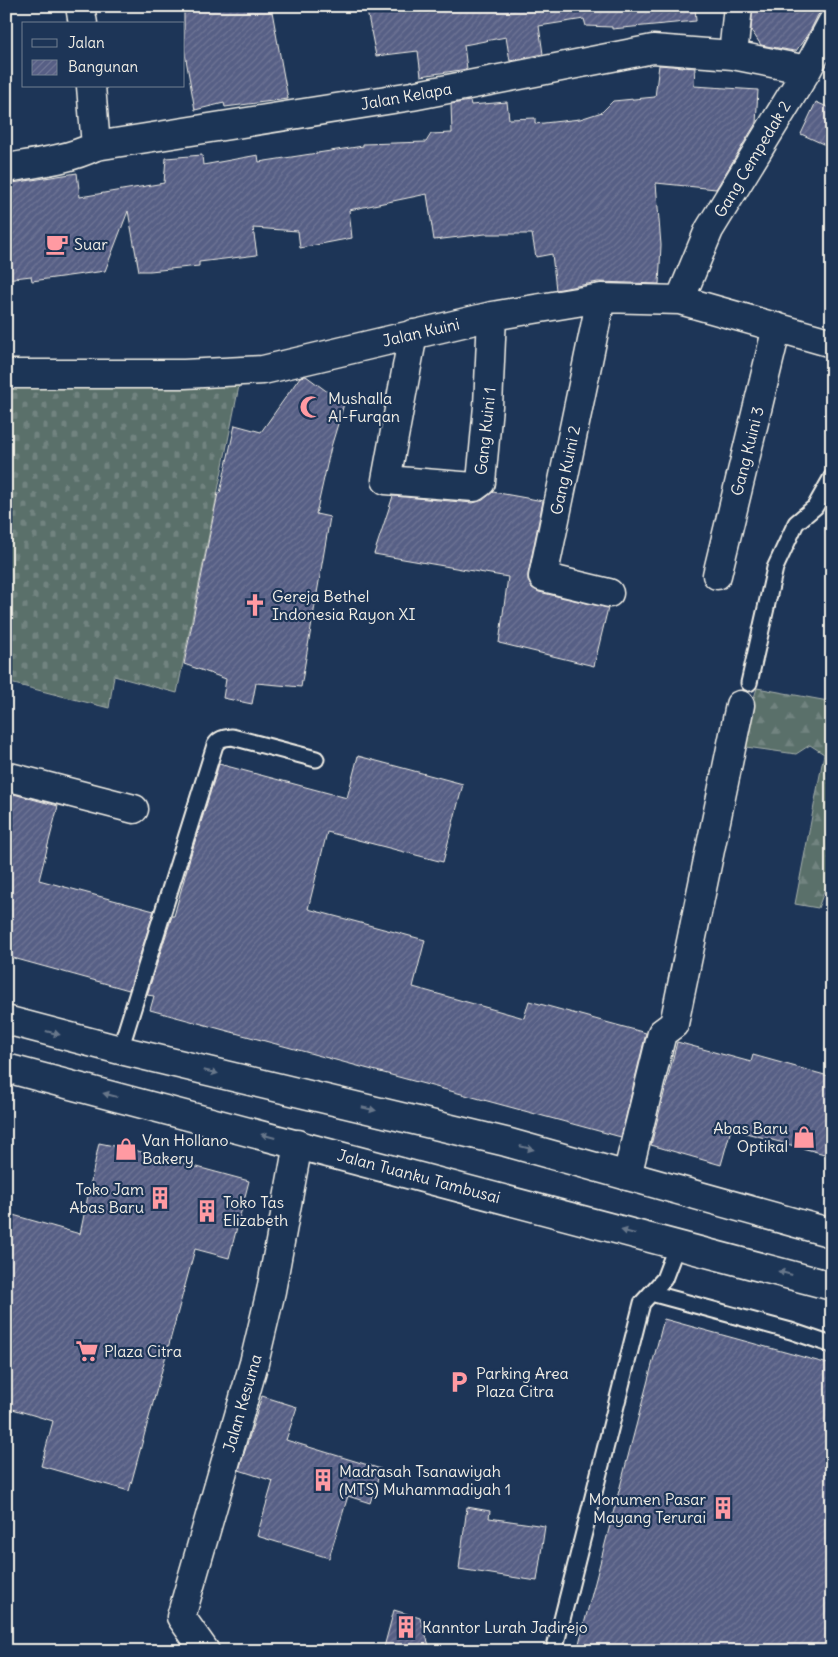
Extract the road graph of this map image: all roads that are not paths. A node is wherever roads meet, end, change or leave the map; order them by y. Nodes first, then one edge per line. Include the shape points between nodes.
1 (80, 6) edge
2 (738, 6) edge
3 (83, 22) edge
4 (832, 23) edge
5 (733, 55) junction
6 (806, 70) junction
7 (92, 88) edge
8 (96, 146) junction
9 (6, 168) edge
10 (601, 298) junction
11 (680, 300) junction
12 (492, 316) junction
13 (777, 328) junction
14 (413, 334) junction
15 (832, 343) edge
16 (6, 374) edge
17 (832, 477) edge
18 (717, 575) dead end
19 (609, 593) dead end
20 (745, 694) joint
21 (316, 759) dead end
22 (6, 776) edge
23 (134, 809) dead end
24 (6, 1020) edge
25 (120, 1050) junction
26 (6, 1068) edge
27 (298, 1144) junction
28 (627, 1176) junction
29 (832, 1233) edge
30 (677, 1245) junction
31 (832, 1286) edge
32 (651, 1293) junction
33 (832, 1345) edge
34 (205, 1651) edge
35 (554, 1651) edge

1 - 3 street
2 - 5 street
4 - 6 street, Gang Cempedak 2
5 - 6 street, Jalan Kelapa
5 - 8 street, Jalan Kelapa via 653,49 412,96
6 - 11 street, Gang Cempedak 2 via 709,230
7 - 8 street
8 - 9 street, Jalan Kelapa via 61,160
10 - 11 street, Jalan Kuini
10 - 12 street, Jalan Kuini
10 - 19 street, Gang Kuini 2 via 543,577
11 - 13 street, Jalan Kuini
12 - 14 street, Jalan Kuini
12 - 14 street, Gang Kuini 1 via 483,471 480,482 474,487 386,480
13 - 15 street, Jalan Kuini
13 - 18 street, Gang Kuini 3
14 - 16 street, Jalan Kuini via 263,370 184,374
17 - 20 lane via 815,507 796,523 775,568
20 - 28 street via 674,1024 662,1033
21 - 25 lane via 232,737 223,738 215,745
22 - 23 street
24 -> 25 street
25 -> 28 street via 506,1142
27 -> 26 street, Jalan Tuanku Tambusai
30 -> 27 street, Jalan Tuanku Tambusai
27 - 34 street, Jalan Kesuma via 254,1363 181,1617
28 - 29 street
31 -> 30 street, Jalan Tuanku Tambusai
30 - 32 lane via 664,1279
32 - 33 lane
32 - 35 lane via 642,1304

